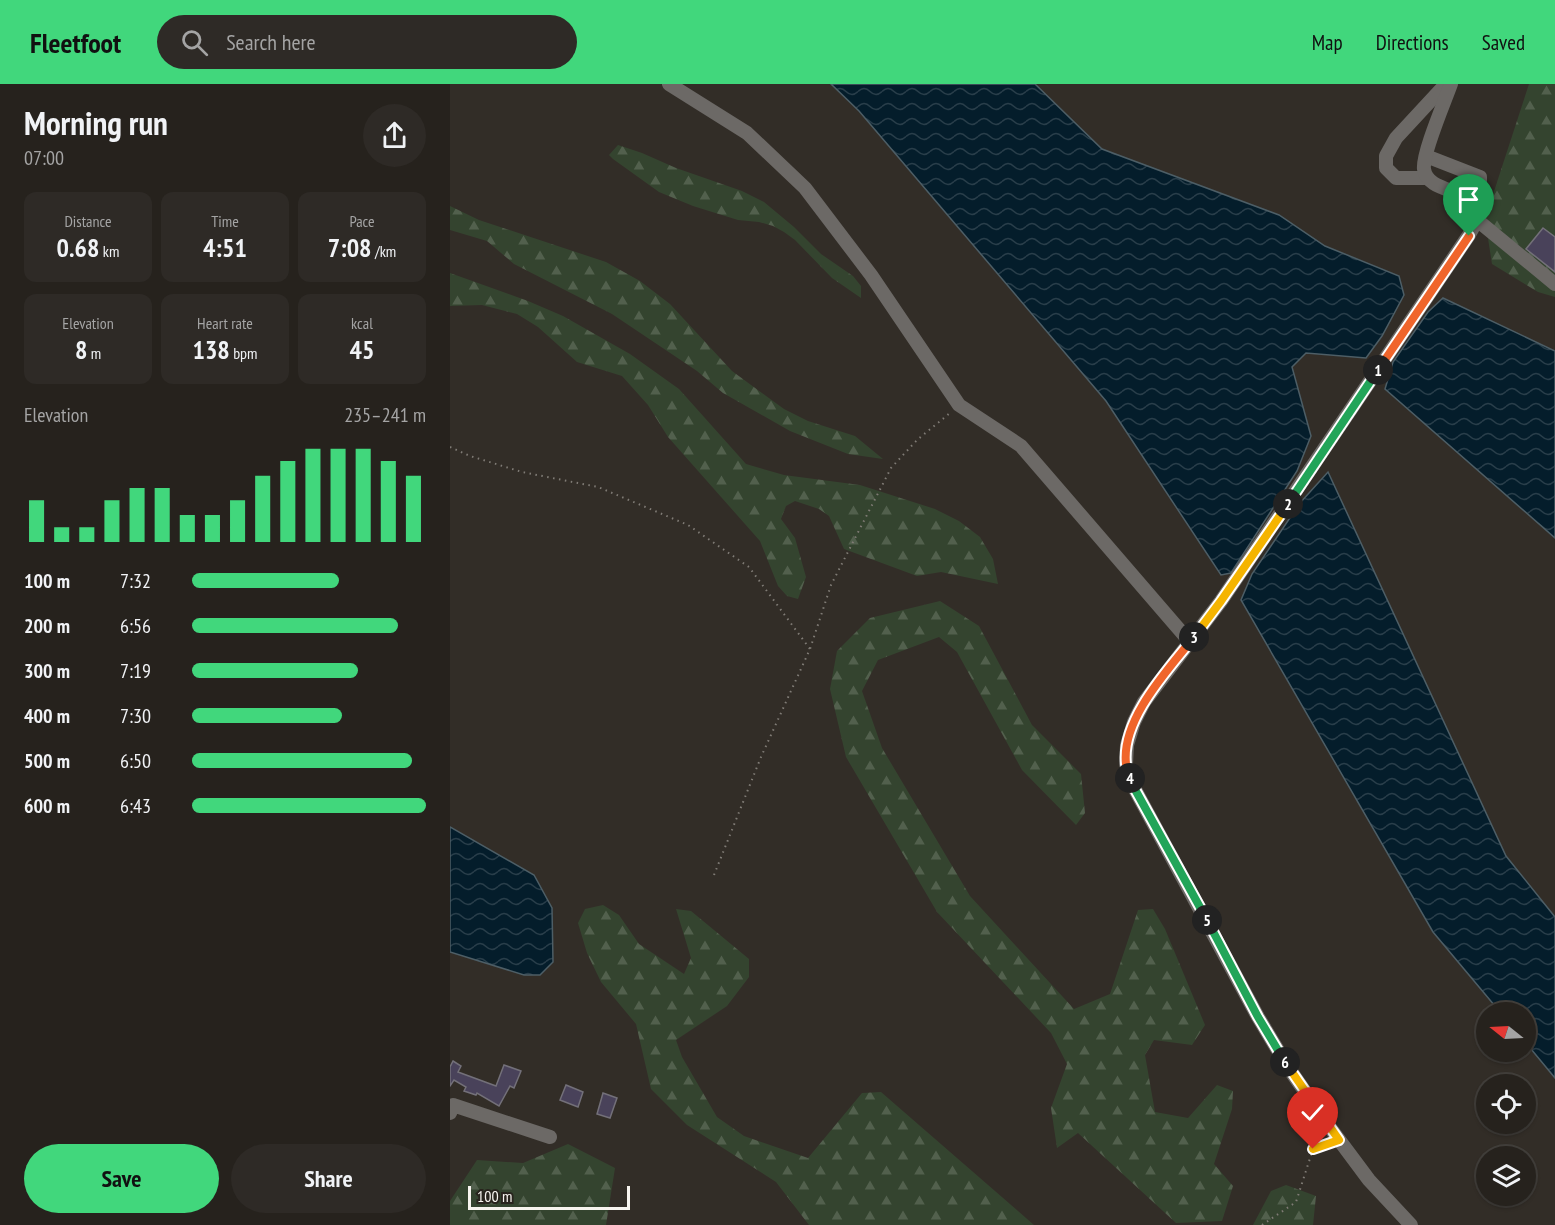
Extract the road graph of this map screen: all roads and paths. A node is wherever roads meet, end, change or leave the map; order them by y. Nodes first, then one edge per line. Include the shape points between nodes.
1 (669, 84) edge
2 (1449, 84) edge
3 (1426, 156) junction
4 (1427, 177) junction
5 (1473, 201) junction
6 (1477, 220) junction
7 (1555, 284) edge
8 (959, 405) junction
9 (450, 447) edge
10 (1190, 642) junction
11 (810, 649) junction
12 (714, 875) dead end
13 (451, 1107) edge
14 (550, 1137) dead end
15 (1339, 1140) junction
16 (1262, 1225) edge
17 (1411, 1225) edge

1 - 8 street via 747,134 805,188 871,275
2 - 3 street
2 - 4 street via 1396,138 1386,156 1386,168 1396,178
3 - 4 street
3 - 5 street via 1478,175
4 - 5 street
5 - 6 street
6 - 7 street
6 - 10 street
8 - 10 street via 1021,446
8 - 11 path via 891,468 831,585
9 - 11 path via 522,472 598,487 688,525 749,567
10 - 15 street via 1144,702 1134,722 1126,764 1132,784 1258,1017
11 - 12 path
13 - 14 street
15 - 16 path via 1313,1149 1296,1202
15 - 17 street

